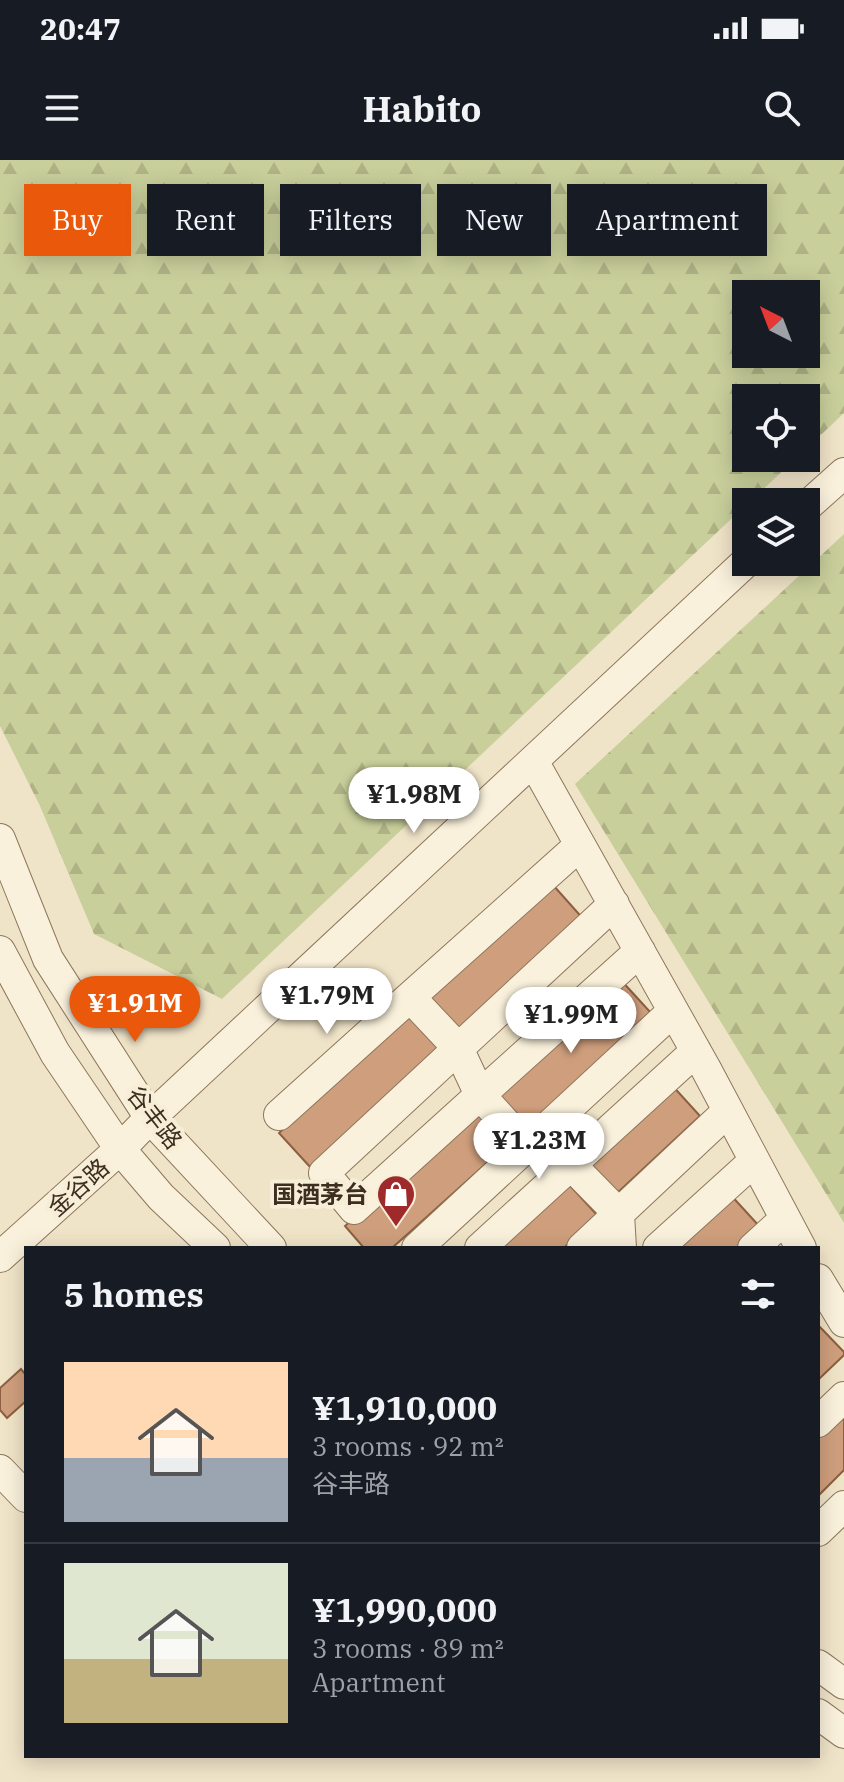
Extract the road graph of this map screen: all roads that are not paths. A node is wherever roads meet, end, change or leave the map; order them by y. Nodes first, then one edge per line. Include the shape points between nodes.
1 (844, 473) edge
2 (820, 494) edge
3 (732, 575) edge
4 (533, 761) junction
5 (0, 839) edge
6 (580, 845) junction
7 (614, 904) junction
8 (0, 951) edge
9 (640, 951) junction
10 (410, 997) junction
11 (673, 1011) junction
12 (458, 1048) junction
13 (696, 1051) junction
14 (480, 1095) junction
15 (728, 1111) junction
16 (279, 1115) dead end
17 (150, 1118) junction
18 (527, 1147) junction
19 (120, 1149) junction
20 (754, 1161) junction
21 (571, 1165) junction
22 (619, 1214) junction
23 (785, 1219) junction
24 (213, 1246) edge
25 (269, 1246) edge
26 (419, 1246) edge
27 (482, 1246) edge
28 (584, 1246) edge
29 (621, 1246) edge
30 (660, 1246) edge
31 (755, 1246) edge
32 (800, 1246) edge
33 (0, 1257) edge
34 (844, 1397) edge
35 (820, 1420) edge
36 (0, 1470) edge
37 (24, 1495) edge
38 (844, 1506) edge
39 (820, 1529) edge
40 (820, 1666) edge
41 (844, 1684) edge
42 (820, 1715) edge
43 (844, 1733) edge

1 - 2 street
3 - 4 street, 金谷路
4 - 6 street
4 - 17 street, 金谷路
5 - 17 street, 谷丰路 via 48,959
6 - 7 street
6 - 10 street
7 - 9 street
7 - 12 street
8 - 19 street, 谷丰路 via 55,1053
9 - 11 street
9 - 14 street
10 - 12 street
10 - 16 street
11 - 13 street
11 - 18 street
12 - 14 street
12 - 14 street via 324,1173 354,1209
13 - 15 street
13 - 21 street
14 - 18 street
15 - 20 street
15 - 22 street
17 - 19 street, 金谷路
17 - 25 street, 谷丰路
18 - 21 street
18 - 26 street
19 - 24 street, 谷丰路
19 - 33 street, 金谷路
20 - 23 street
20 - 30 street
21 - 22 street
21 - 27 street
22 - 28 street
22 - 29 street
23 - 31 street
23 - 32 street
34 - 35 street
36 - 37 street
38 - 39 street
40 - 41 street
42 - 43 street

